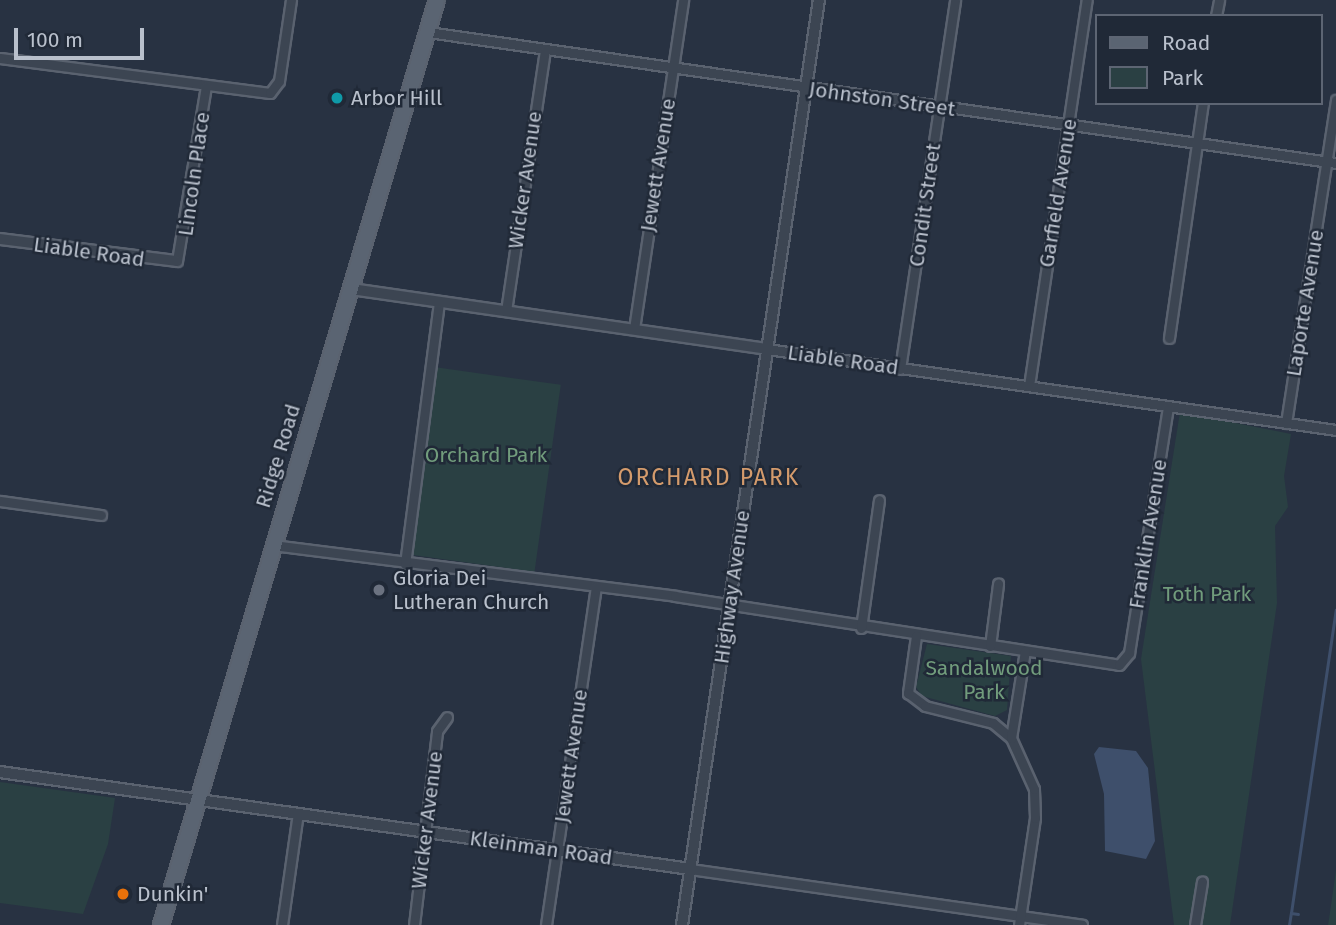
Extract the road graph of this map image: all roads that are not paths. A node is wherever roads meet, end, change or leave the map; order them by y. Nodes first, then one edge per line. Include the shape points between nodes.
1 (291, 0) edge
2 (437, 0) edge
3 (683, 0) edge
4 (819, 0) edge
5 (955, 0) edge
6 (1087, 0) edge
7 (428, 32) junction
8 (545, 50) junction
9 (0, 58) edge
10 (673, 69) junction
11 (206, 86) junction
12 (806, 88) junction
13 (1336, 100) edge
14 (1203, 105) edge
15 (939, 106) junction
16 (1069, 125) junction
17 (1197, 143) junction
18 (1331, 162) edge
19 (0, 239) edge
20 (177, 261) joint
21 (351, 289) junction
22 (439, 302) junction
23 (506, 311) junction
24 (634, 329) junction
25 (1169, 338) dead end
26 (768, 349) junction
27 (900, 369) junction
28 (1030, 386) junction
29 (1168, 405) junction
30 (1286, 423) junction
31 (1336, 430) edge
32 (0, 500) edge
33 (879, 500) dead end
34 (101, 515) dead end
35 (274, 545) junction
36 (405, 564) junction
37 (998, 584) dead end
38 (596, 587) junction
39 (729, 605) junction
40 (861, 628) junction
41 (916, 636) junction
42 (990, 646) junction
43 (1025, 651) junction
44 (447, 717) dead end
45 (1012, 738) junction
46 (0, 772) edge
47 (197, 801) junction
48 (298, 813) junction
49 (428, 831) junction
50 (557, 850) junction
51 (690, 869) junction
52 (1202, 882) dead end
53 (1020, 920) edge
54 (161, 925) edge
55 (282, 925) edge
56 (414, 925) edge
57 (546, 925) edge
58 (682, 925) edge
59 (1082, 925) edge
60 (1195, 925) edge

1 - 11 street via 274,91
2 - 7 main road, Ridge Road
3 - 10 street, Jewett Avenue
4 - 12 street, Highway Avenue
5 - 15 street, Condit Street
6 - 16 street, Garfield Avenue
7 - 8 street, Johnston Street
7 - 21 main road, Ridge Road
8 - 10 street, Johnston Street
8 - 23 street, Wicker Avenue
9 - 11 street
10 - 12 street, Johnston Street
10 - 24 street, Jewett Avenue
11 - 20 street, Lincoln Place
12 - 15 street, Johnston Street
12 - 26 street, Highway Avenue
13 - 18 street, Laporte Avenue
14 - 17 street
15 - 16 street, Johnston Street
15 - 27 street, Condit Street
16 - 17 street, Johnston Street
16 - 28 street, Garfield Avenue
17 - 18 street, Johnston Street
17 - 25 street
18 - 30 street, Laporte Avenue
19 - 20 street, Liable Road
21 - 22 street, Liable Road
21 - 35 main road, Ridge Road
22 - 23 street, Liable Road
22 - 36 street
23 - 24 street, Liable Road
24 - 26 street, Liable Road
26 - 27 street, Liable Road
26 - 39 street, Highway Avenue
27 - 28 street, Liable Road
28 - 29 street, Liable Road
29 - 30 street, Liable Road
29 - 43 street, Franklin Avenue via 1125,662
30 - 31 street, Liable Road
32 - 34 street
33 - 40 street
35 - 36 street
35 - 47 main road, Ridge Road
36 - 38 street
37 - 42 street
38 - 39 street
38 - 50 street, Jewett Avenue
39 - 40 street
39 - 51 street, Highway Avenue
40 - 41 street
41 - 42 street
41 - 45 street via 908,693 925,706 993,723
42 - 43 street
43 - 45 street
44 - 49 street, Wicker Avenue via 437,731
45 - 53 street via 1034,789
46 - 47 street, Kleinman Road
47 - 48 street, Kleinman Road
47 - 54 main road, Ridge Road
48 - 49 street, Kleinman Road
48 - 55 street
49 - 50 street, Kleinman Road
49 - 56 street, Wicker Avenue
50 - 51 street, Kleinman Road
50 - 57 street, Jewett Avenue
51 - 53 street, Kleinman Road
51 - 58 street, Highway Avenue
52 - 60 street
53 - 59 street, Kleinman Road

